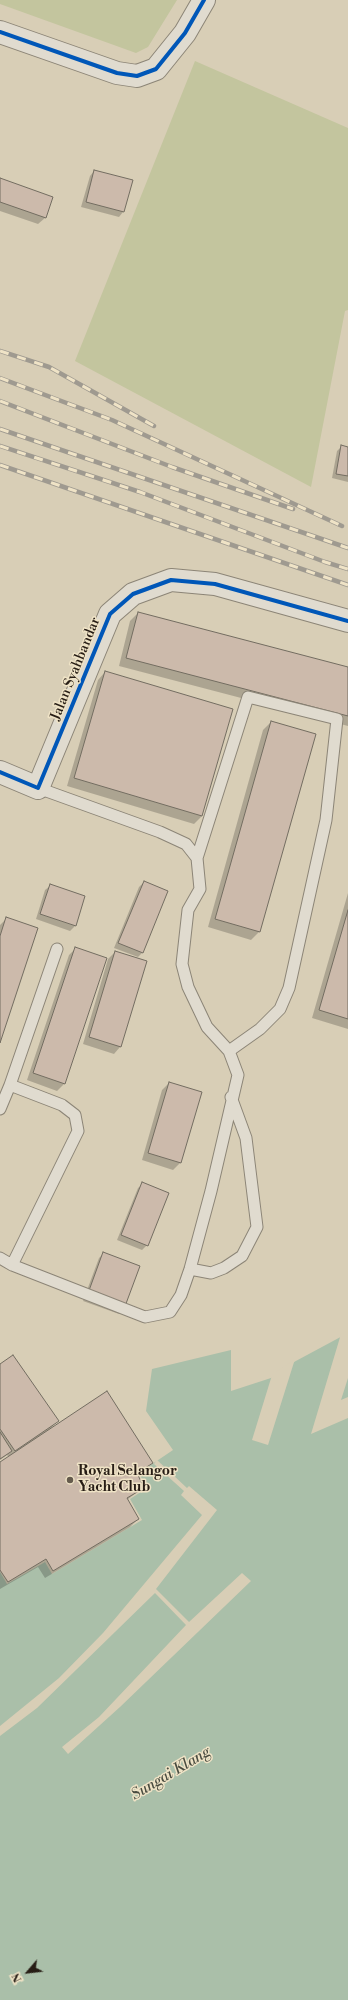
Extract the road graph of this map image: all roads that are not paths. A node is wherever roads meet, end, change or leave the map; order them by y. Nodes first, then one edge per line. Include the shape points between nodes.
1 (204, 0) edge
2 (0, 32) edge
3 (348, 621) edge
4 (0, 772) edge
5 (38, 788) junction
6 (197, 858) junction
7 (57, 949) dead end
8 (229, 1051) junction
9 (10, 1085) junction
10 (231, 1097) junction
11 (0, 1109) edge
12 (0, 1258) edge
13 (12, 1265) junction
14 (190, 1269) junction

1 - 2 street via 185,33 156,69 137,76 117,73
3 - 5 street, Jalan Syahbandar via 215,584 171,580 133,594 110,614
4 - 5 street
5 - 6 lane via 160,832 186,844
6 - 8 lane via 200,889 188,910 182,964 188,987 206,1027
6 - 8 lane via 248,697 337,719 326,820 289,988 280,1009 260,1029
7 - 9 lane
8 - 10 lane via 238,1075
9 - 11 lane
9 - 13 lane via 62,1105 75,1116 78,1131
10 - 14 lane via 211,1191
10 - 14 lane via 246,1138 257,1227 242,1256 224,1268 211,1273
12 - 13 lane
13 - 14 lane via 145,1317 170,1312 181,1295

